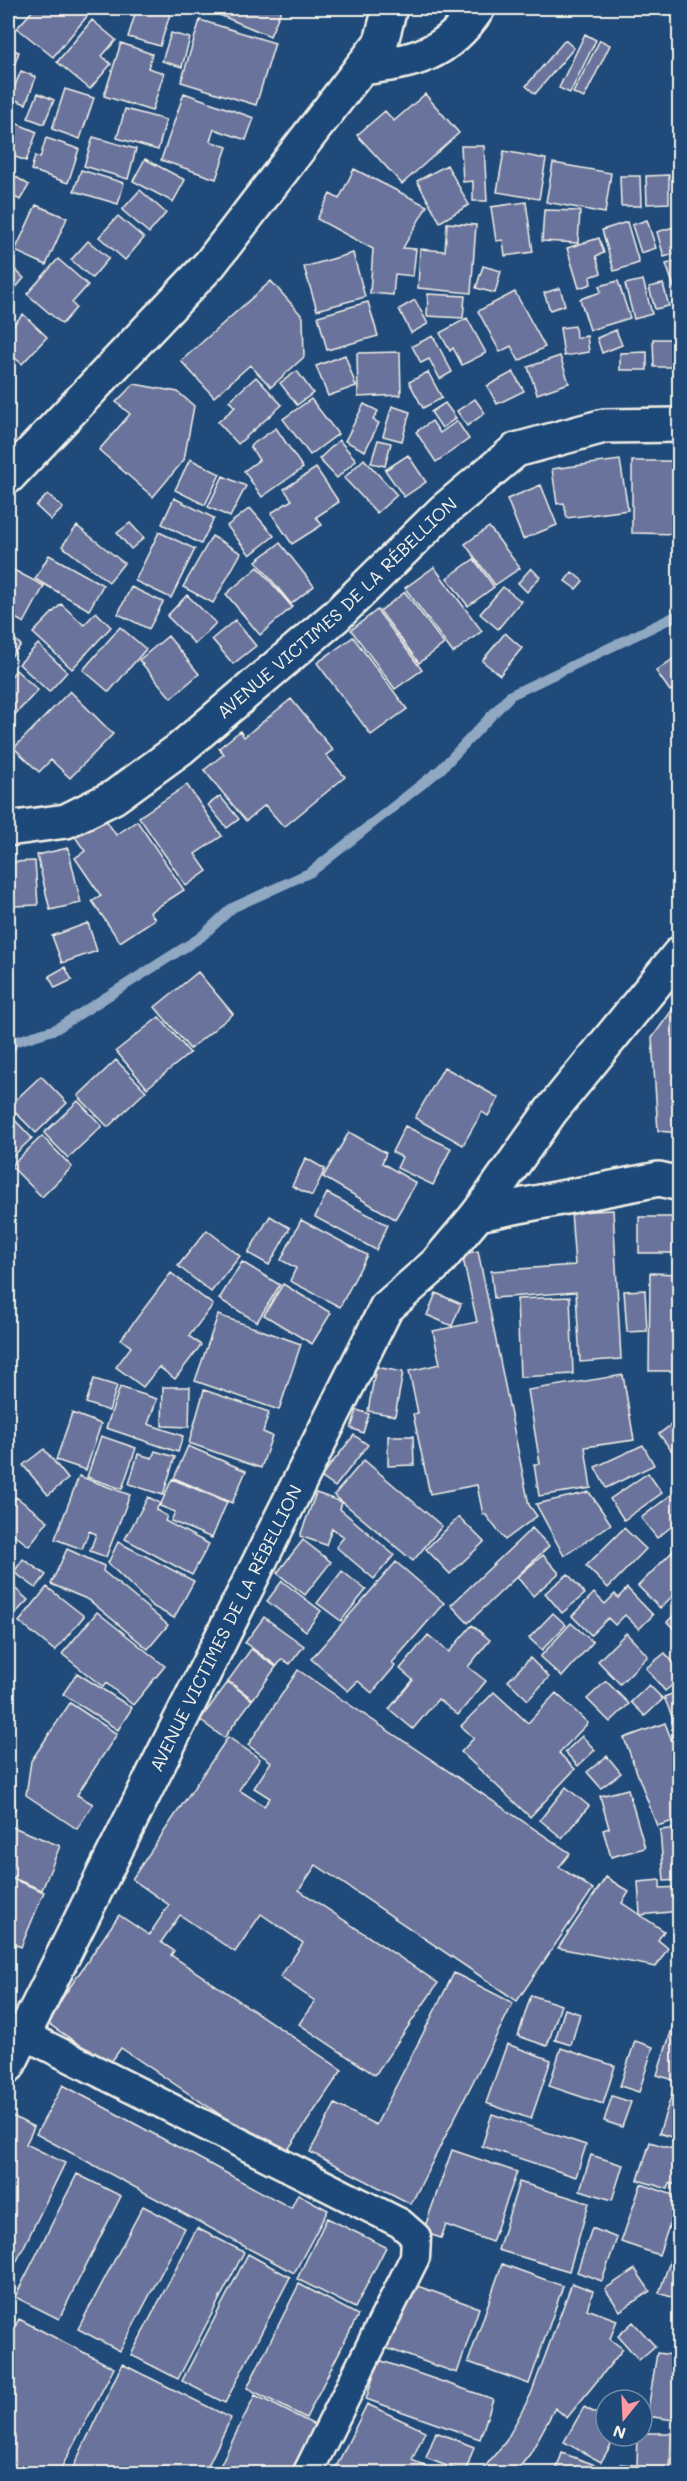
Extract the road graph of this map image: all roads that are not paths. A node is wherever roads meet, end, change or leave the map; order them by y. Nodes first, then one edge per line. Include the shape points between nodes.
1 (390, 8) edge
2 (478, 8) edge
3 (361, 68) junction
4 (680, 425) edge
5 (8, 477) edge
6 (8, 829) edge
7 (680, 953) edge
8 (680, 1185) edge
9 (477, 1214) junction
10 (25, 2035) junction
11 (8, 2066) edge
12 (307, 2474) edge

1 - 3 main road via 381,42
2 - 3 main road via 467,24 435,51 404,63
3 - 5 main road via 210,264
4 - 6 main road, AVENUE VICTIMES DE LA RÉBELLION via 604,426 516,450 443,511 336,616 180,749 114,797 66,821
7 - 9 main road, AVENUE VICTIMES DE LA RÉBELLION via 551,1111
8 - 9 main road via 659,1179
9 - 10 main road, AVENUE VICTIMES DE LA RÉBELLION via 436,1264 386,1308
10 - 11 main road, AVENUE VICTIMES DE LA RÉBELLION
10 - 12 street via 400,2223 416,2237 415,2257

